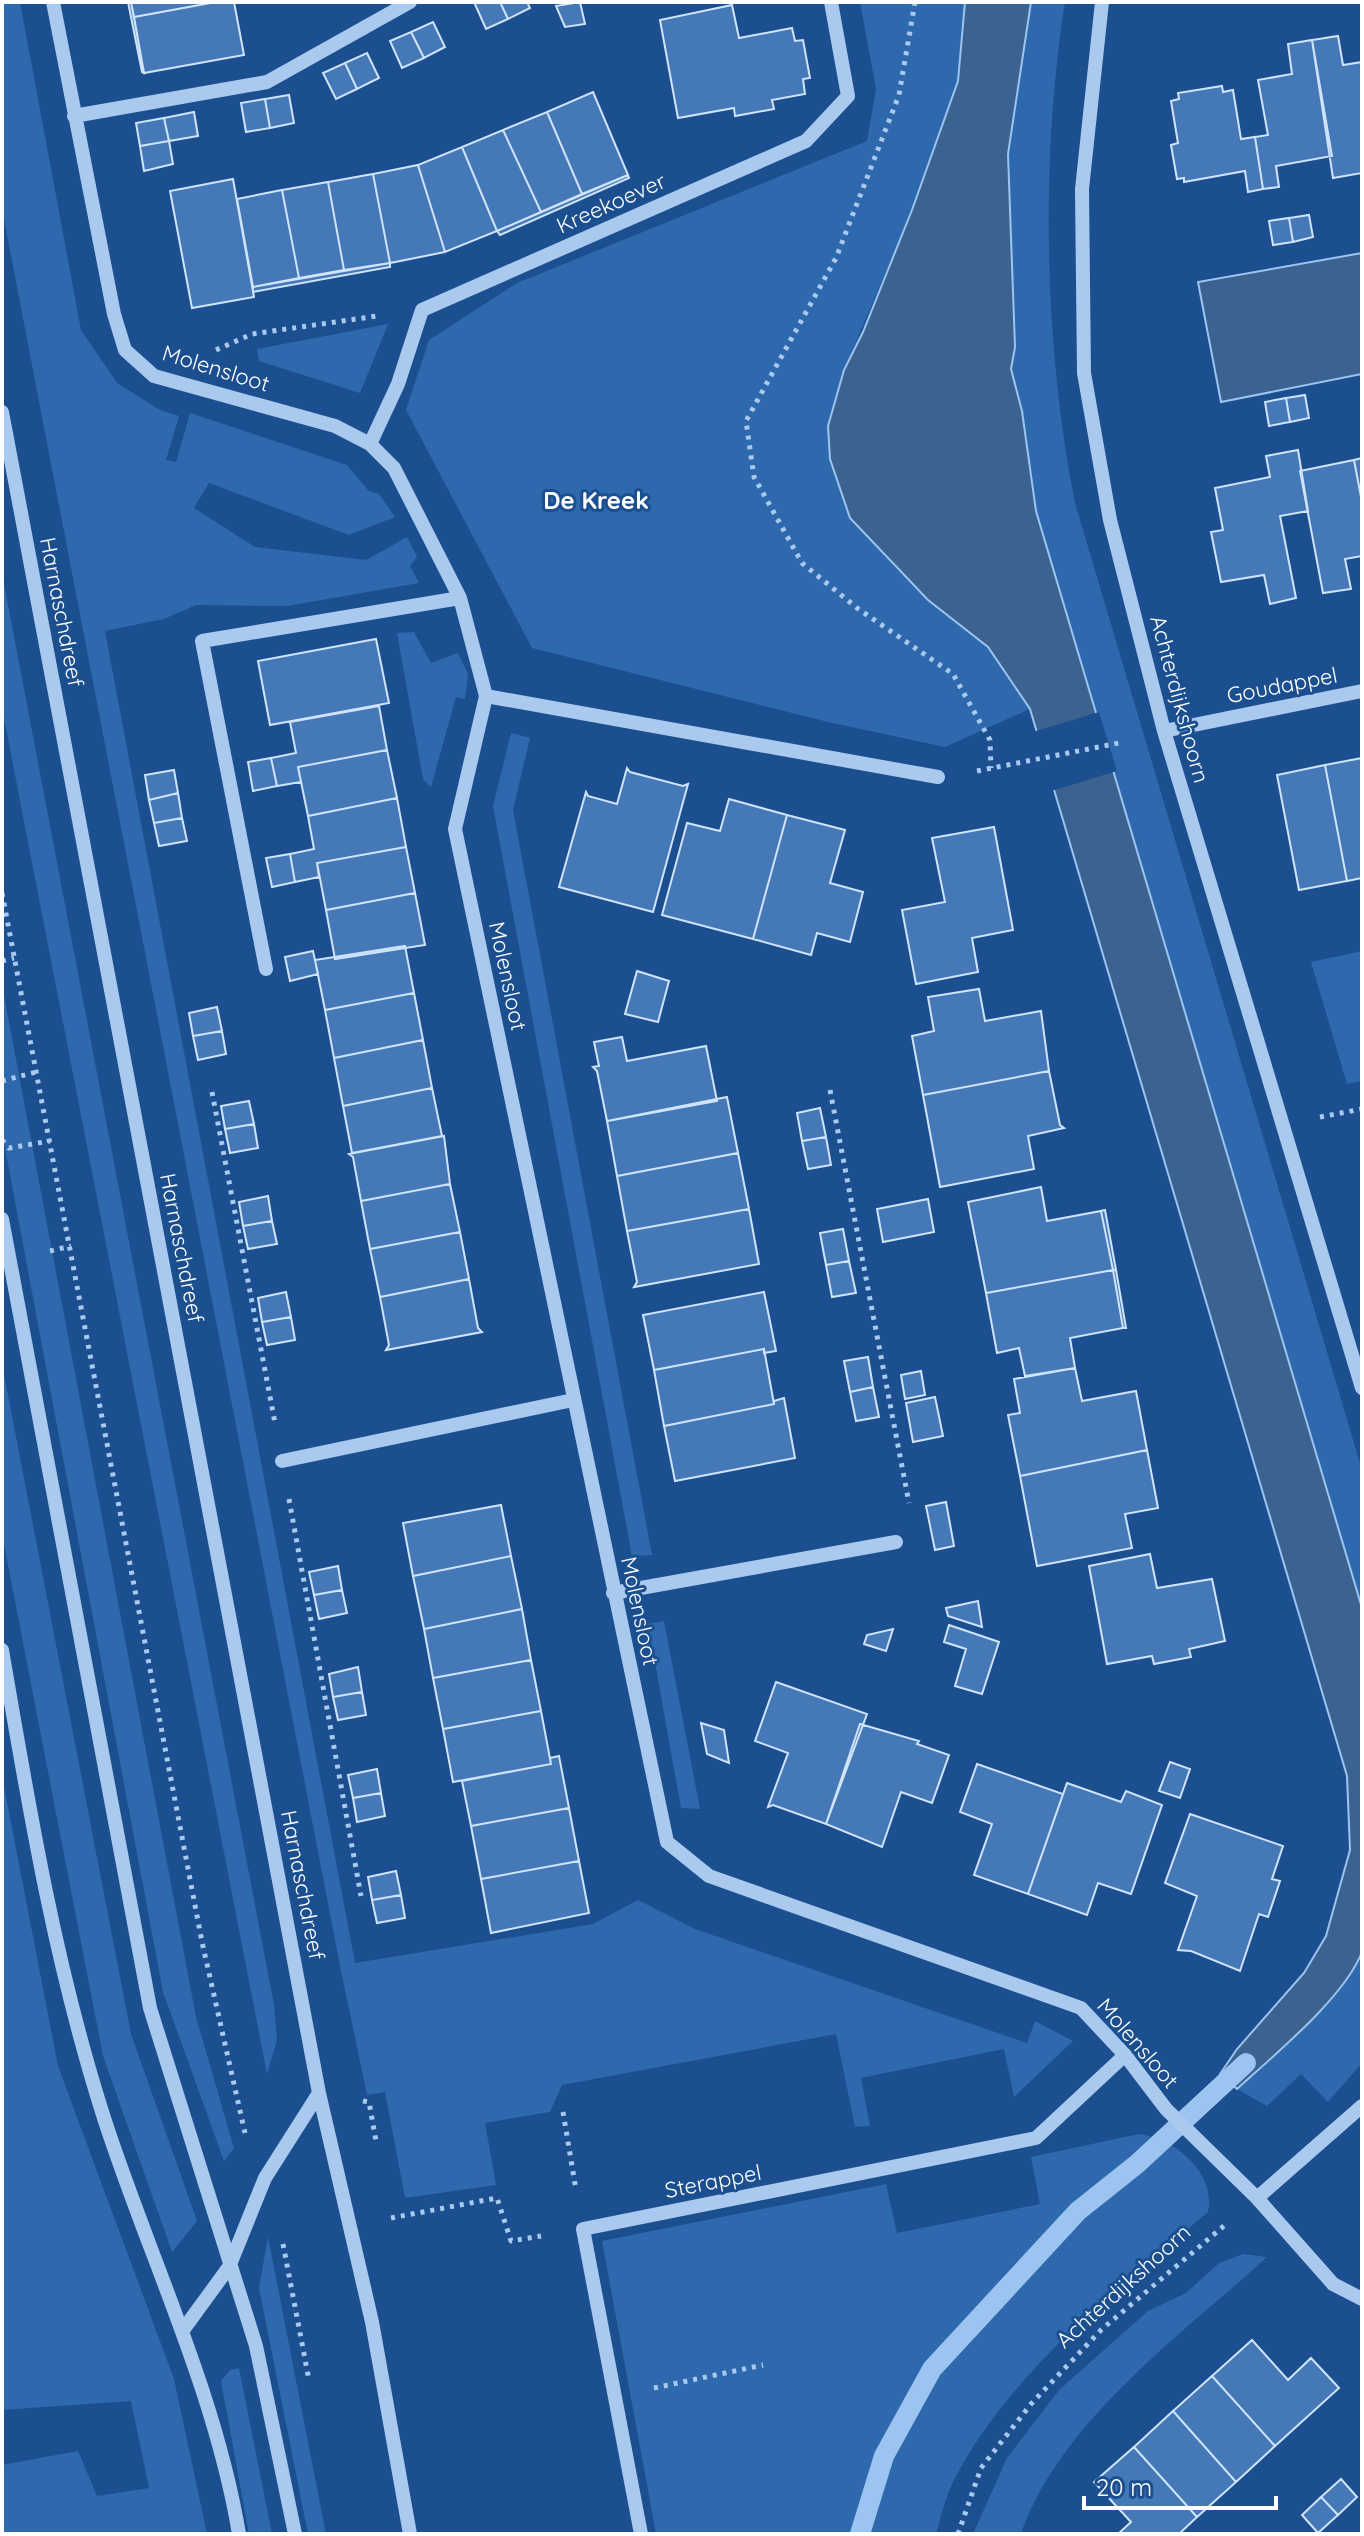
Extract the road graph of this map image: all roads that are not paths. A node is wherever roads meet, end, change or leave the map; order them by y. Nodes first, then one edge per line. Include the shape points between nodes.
1 (53, 2) edge
2 (410, 2) edge
3 (831, 2) edge
4 (1117, 2) edge
5 (1101, 3) edge
6 (74, 116) junction
7 (2, 412) edge
8 (370, 444) junction
9 (460, 598) junction
10 (1362, 691) edge
11 (486, 696) junction
12 (1164, 731) junction
13 (938, 777) dead end
14 (266, 969) dead end
15 (2, 1219) edge
16 (1362, 1388) edge
17 (573, 1400) junction
18 (282, 1461) dead end
19 (896, 1542) road end
20 (613, 1593) junction
21 (2, 1650) edge
22 (1125, 2055) junction
23 (319, 2093) junction
24 (1362, 2106) edge
25 (1257, 2198) junction
26 (229, 2267) junction
27 (1362, 2299) edge
28 (183, 2330) junction
29 (239, 2534) edge
30 (295, 2534) edge
31 (410, 2534) edge
32 (641, 2534) edge

1 - 6 street, Molensloot
2 - 6 street via 267,82
3 - 8 street, Kreekoever via 848,96 806,141 422,310 398,384
4 - 5 street
5 - 12 street, Achterdijkshoorn via 1082,189 1084,373 1110,520
6 - 8 street, Molensloot via 125,350 154,376 335,426
7 - 23 street, Harnaschdreef
8 - 9 street, Molensloot via 394,468
9 - 11 street, Molensloot
9 - 14 street via 202,641
10 - 12 street, Goudappel
11 - 13 street
11 - 17 street, Molensloot via 455,829
12 - 16 street, Achterdijkshoorn
15 - 26 street via 150,2008
17 - 18 street
17 - 20 street, Molensloot
19 - 20 street
20 - 22 street, Molensloot via 667,1842 709,1876 1081,2008
21 - 28 street via 46,1905 104,2117
22 - 25 street, Molensloot via 1166,2109
22 - 32 street, Sterappel via 1036,2138 583,2229
23 - 26 street via 265,2178
23 - 31 street, Harnaschdreef via 372,2322
24 - 25 street
25 - 27 street, Molensloot via 1333,2284
26 - 28 street
26 - 30 street via 256,2346
28 - 29 street

